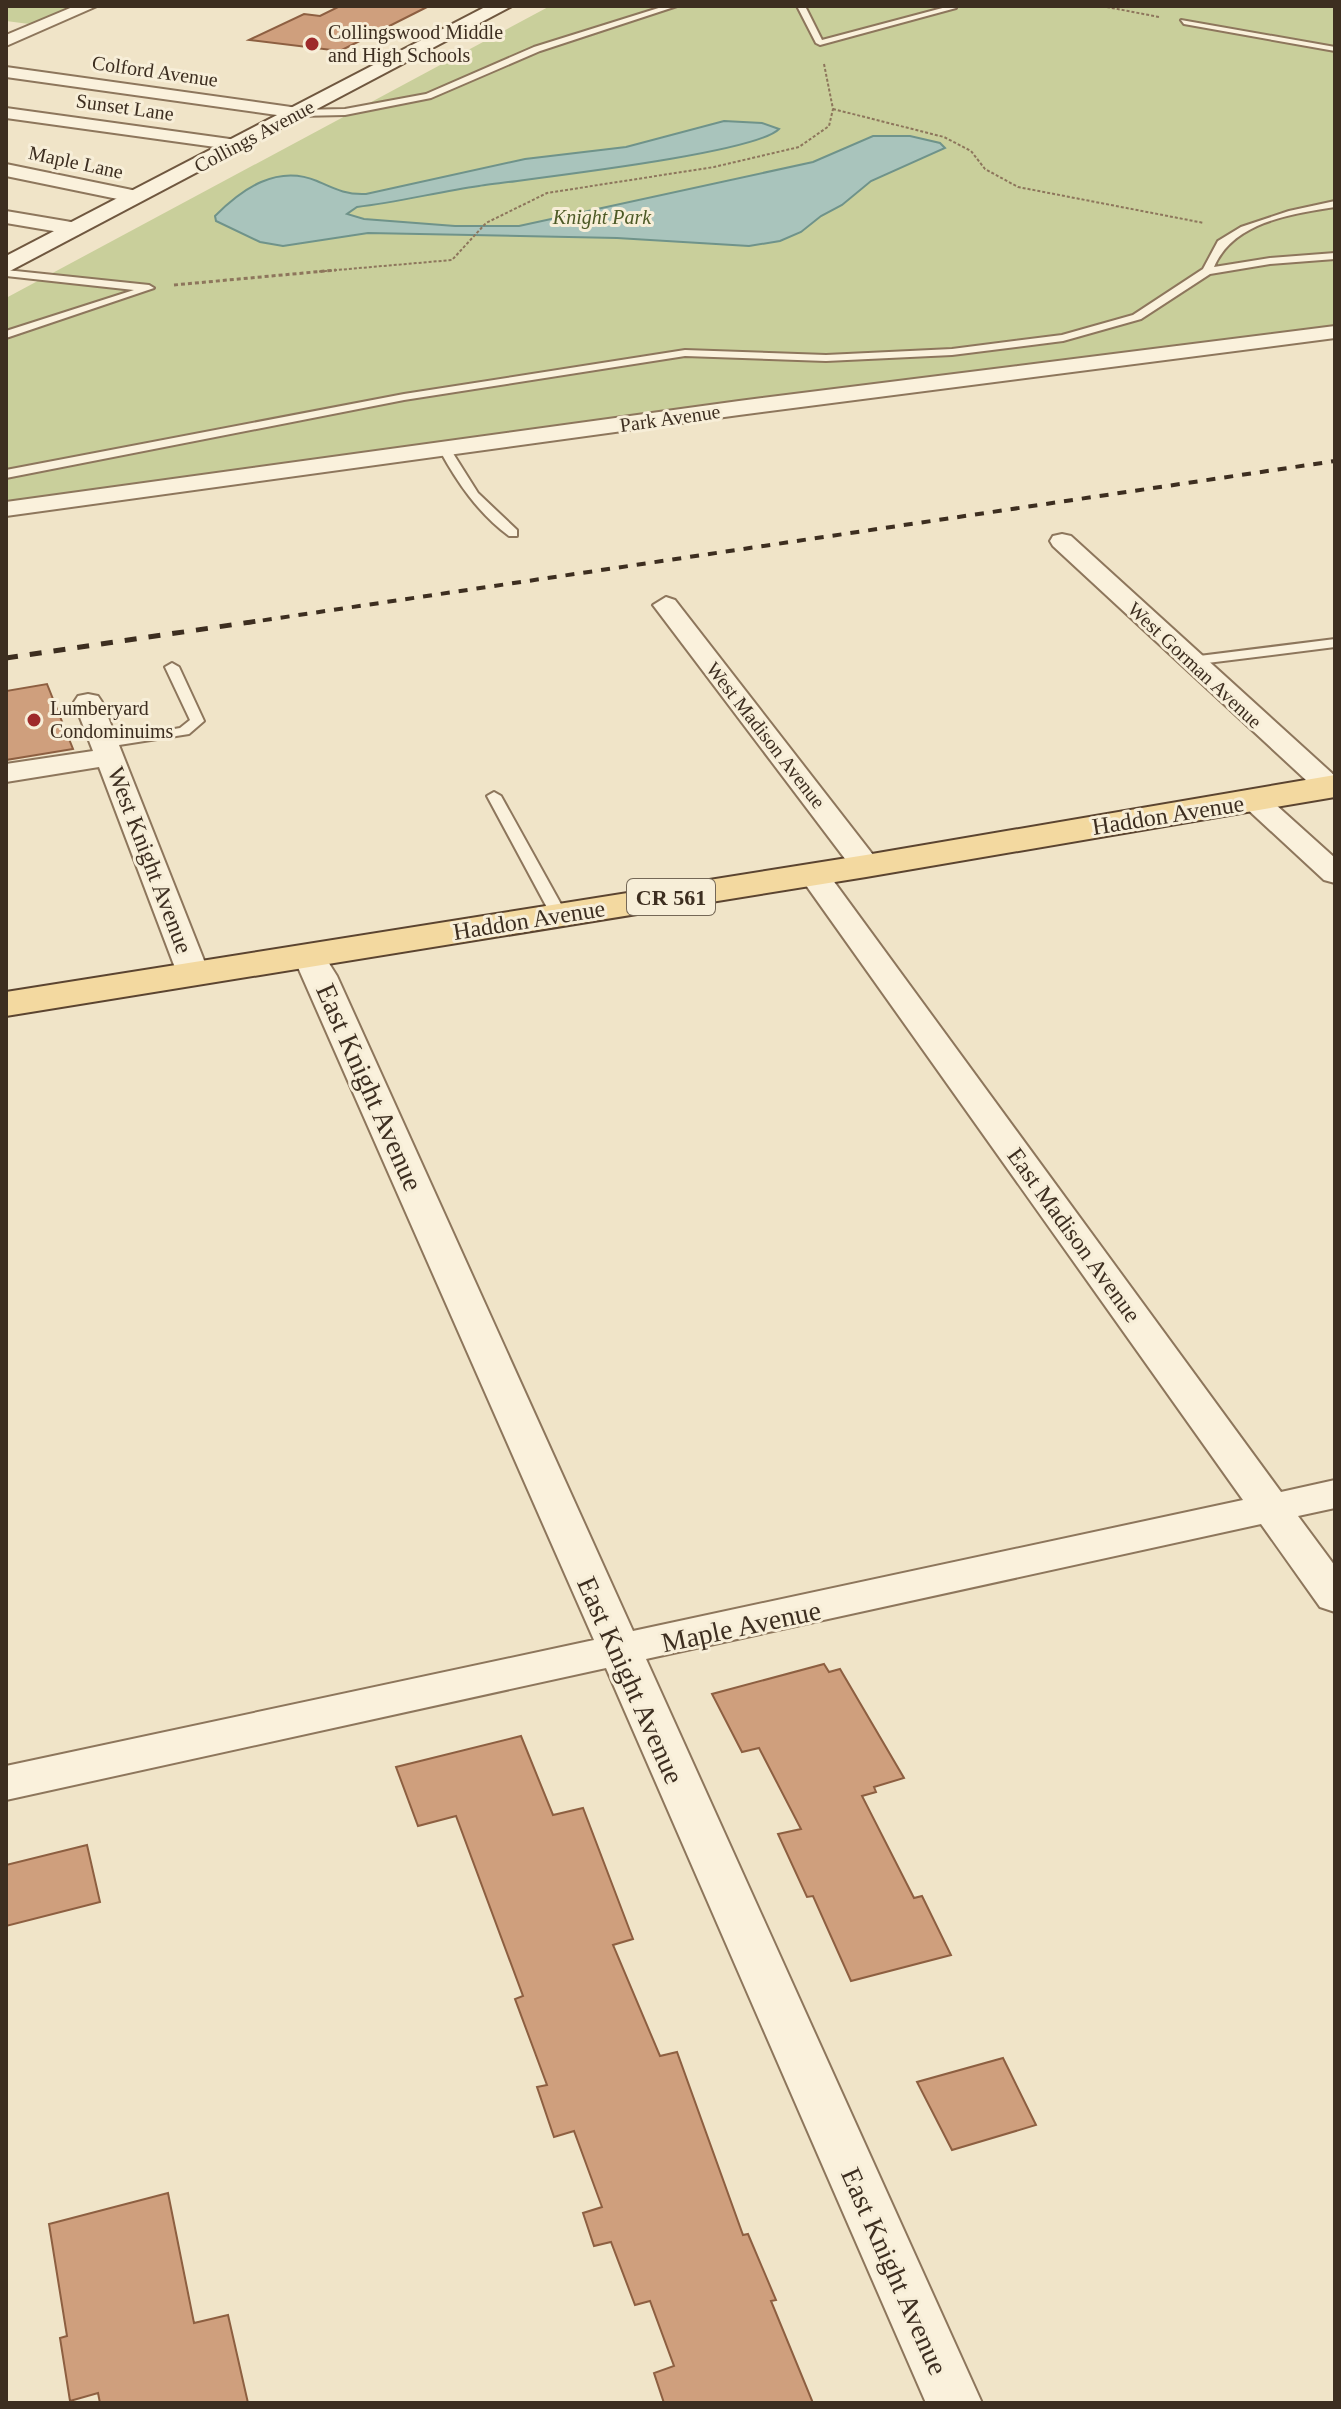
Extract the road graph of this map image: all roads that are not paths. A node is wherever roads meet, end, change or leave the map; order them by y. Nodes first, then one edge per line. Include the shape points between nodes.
1 (89, 6) edge
2 (502, 6) edge
3 (673, 6) edge
4 (801, 6) edge
5 (922, 7) edge
6 (1184, 22) road end
7 (6, 41) edge
8 (1335, 49) edge
9 (6, 72) edge
10 (6, 113) edge
11 (298, 113) junction
12 (237, 145) junction
13 (6, 170) edge
14 (137, 197) junction
15 (1335, 204) edge
16 (6, 217) edge
17 (77, 229) junction
18 (1335, 256) edge
19 (6, 266) edge
20 (1207, 271) junction
21 (6, 273) edge
22 (1335, 332) edge
23 (6, 335) edge
24 (445, 449) junction
25 (6, 474) edge
26 (6, 509) edge
27 (513, 533) dead end
28 (1062, 541) dead end
29 (666, 605) dead end
30 (1335, 643) edge
31 (1191, 661) junction
32 (172, 667) dead end
33 (88, 702) dead end
34 (107, 751) junction
35 (6, 773) edge
36 (1332, 787) edge
37 (494, 796) dead end
38 (1255, 801) junction
39 (866, 866) junction
40 (813, 874) junction
41 (1335, 874) edge
42 (559, 915) junction
43 (309, 956) junction
44 (193, 973) junction
45 (6, 1004) edge
46 (1335, 1494) edge
47 (1272, 1510) junction
48 (1335, 1597) edge
49 (618, 1653) junction
50 (6, 1783) edge
51 (954, 2403) edge

1 - 7 street
2 - 11 main road, Collings Avenue
3 - 11 lane via 537,49 428,96 345,112
4 - 5 lane via 820,43 952,8
6 - 8 lane
9 - 11 street, Colford Avenue
10 - 12 street, Sunset Lane
11 - 12 main road, Collings Avenue
12 - 14 main road, Collings Avenue
13 - 14 street, Maple Lane
14 - 17 main road, Collings Avenue
15 - 20 lane via 1299,210 1221,243
16 - 17 street
17 - 19 main road, Collings Avenue
18 - 20 lane
20 - 25 lane via 1137,317 1063,338 952,352 826,358 685,353 404,397
21 - 23 lane via 149,288
22 - 24 street, Park Avenue
24 - 26 street, Park Avenue
24 - 27 lane via 489,512
28 - 31 street, West Gorman Avenue
29 - 39 street, West Madison Avenue
30 - 31 lane
31 - 36 street, West Gorman Avenue
32 - 34 lane via 197,721 184,731
33 - 34 street, West Knight Avenue
34 - 35 street
34 - 44 street, West Knight Avenue
36 - 38 main road, Haddon Avenue / CR 561
37 - 42 lane
38 - 39 main road, Haddon Avenue / CR 561
38 - 41 street
39 - 40 main road, Haddon Avenue / CR 561
40 - 42 main road, Haddon Avenue / CR 561
40 - 47 street, East Madison Avenue
42 - 43 main road, Haddon Avenue / CR 561
43 - 44 main road, Haddon Avenue / CR 561
43 - 49 street, East Knight Avenue
44 - 45 main road, Haddon Avenue / CR 561
46 - 47 street, Maple Avenue
47 - 48 street, East Madison Avenue
47 - 49 street, Maple Avenue
49 - 50 street, Maple Avenue
49 - 51 street, East Knight Avenue

